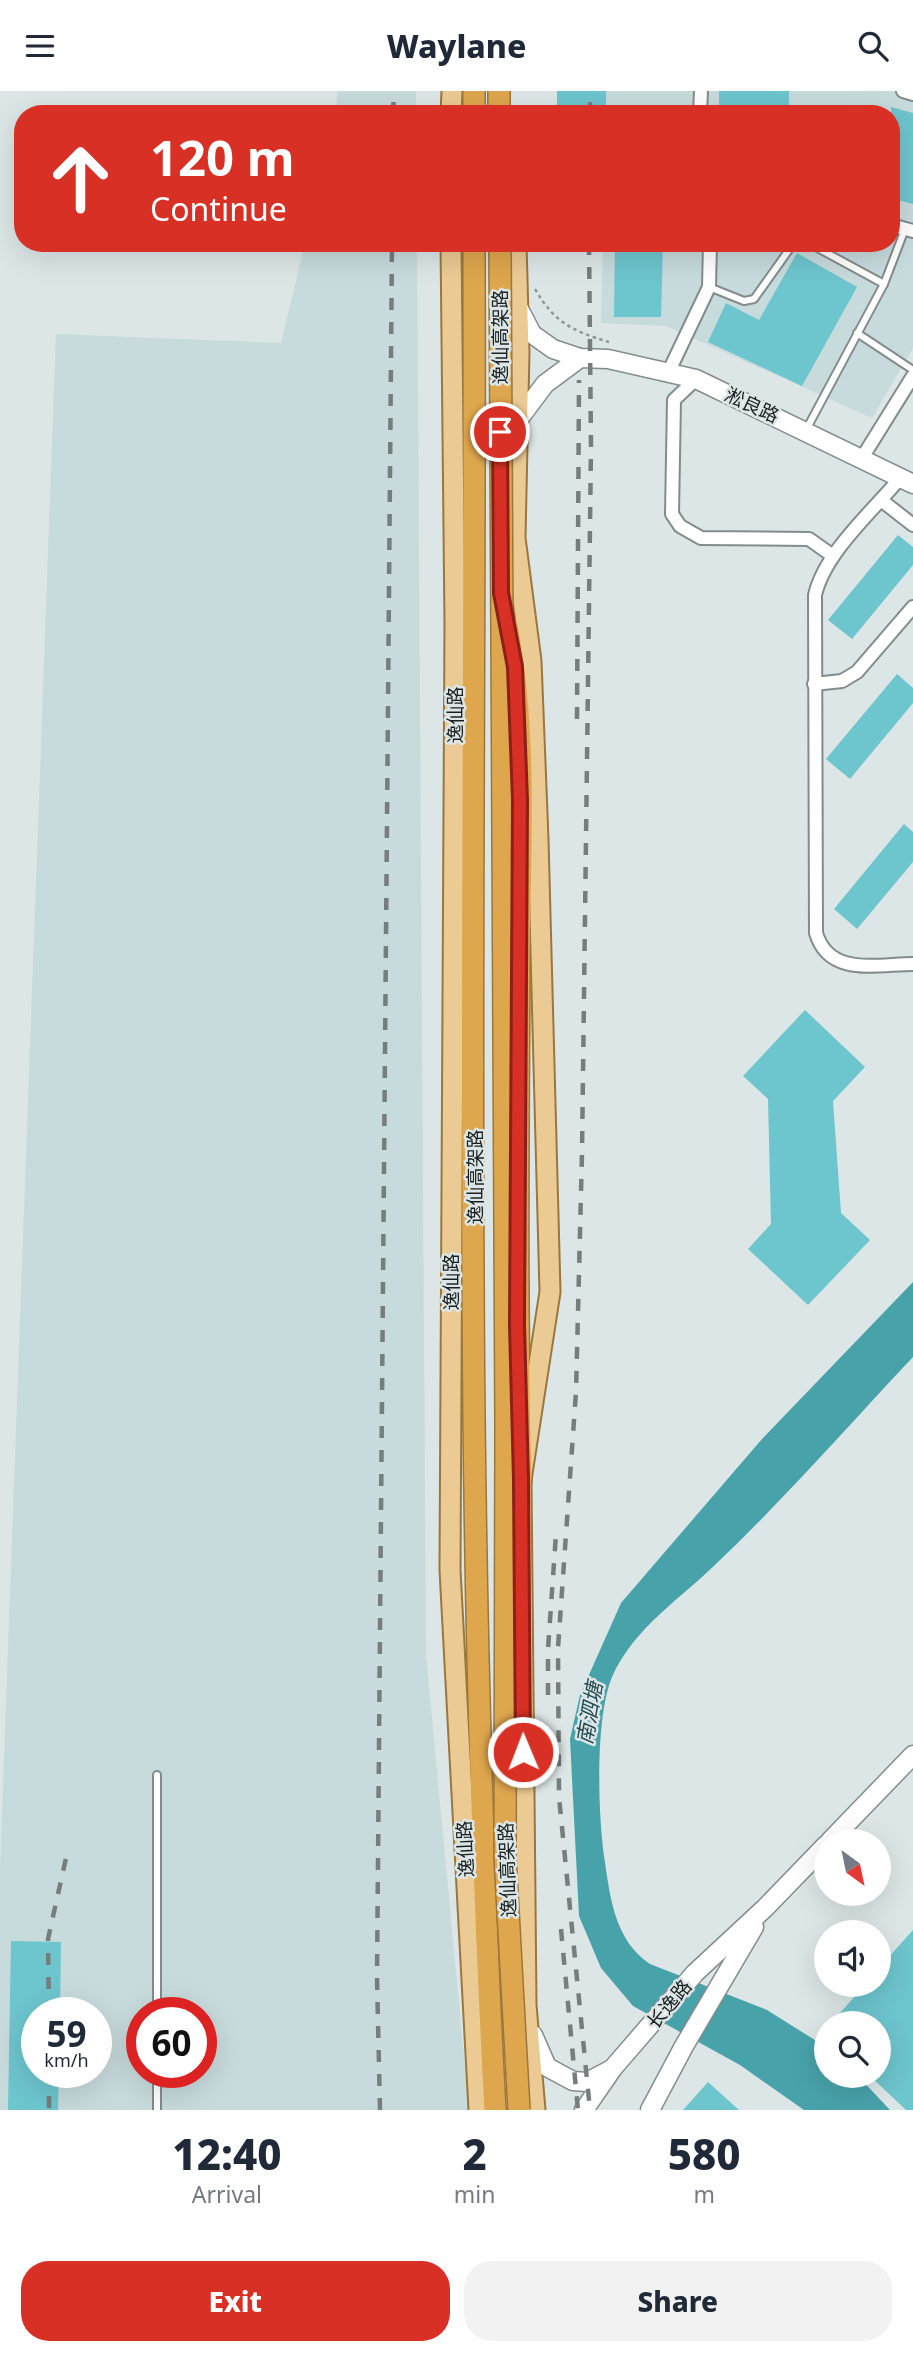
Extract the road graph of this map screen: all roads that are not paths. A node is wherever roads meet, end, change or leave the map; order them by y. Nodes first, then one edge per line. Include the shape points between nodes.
1 (902, 91) edge
2 (913, 94) edge
3 (909, 230) edge
4 (900, 249) edge
5 (452, 252) edge
6 (474, 252) edge
7 (500, 252) edge
8 (500, 252) edge
9 (516, 252) edge
10 (710, 252) edge
11 (787, 252) edge
12 (825, 252) edge
13 (899, 252) edge
14 (884, 284) junction
15 (709, 287) junction
16 (519, 309) junction
17 (857, 333) junction
18 (580, 358) junction
19 (913, 370) edge
20 (669, 371) junction
21 (913, 376) edge
22 (696, 379) junction
23 (518, 420) junction
24 (806, 430) junction
25 (862, 459) junction
26 (907, 480) edge
27 (881, 500) junction
28 (913, 525) edge
29 (833, 556) junction
30 (501, 593) junction
31 (913, 607) edge
32 (814, 684) junction
33 (913, 964) edge
34 (521, 1480) junction
35 (913, 1755) edge
36 (157, 1775) dead end
37 (842, 1829) edge
38 (814, 1857) edge
39 (765, 1908) junction
40 (157, 1997) edge
41 (527, 2019) junction
42 (613, 2068) junction
43 (157, 2088) edge
44 (157, 2110) edge
45 (479, 2110) edge
46 (495, 2110) edge
47 (519, 2110) edge
48 (535, 2110) edge
49 (584, 2110) edge
50 (650, 2110) edge

1 - 2 street
3 - 4 lane
5 - 45 main road, 逸仙路 via 455,624 450,1570
6 - 46 highway, 逸仙高架路 via 474,1417 485,1931
7 - 30 highway, 逸仙高架路, bridge
8 - 34 main road via 496,1332
9 - 16 main road
10 - 15 street
11 - 15 lane via 754,299 744,301
12 - 14 lane
13 - 14 lane
14 - 17 lane
15 - 20 street
16 - 18 street, 淞良路 via 532,334 553,349
16 - 23 main road
17 - 19 lane
17 - 24 lane
18 - 20 street, 淞良路
18 - 23 street via 545,384
20 - 22 street, 淞良路
21 - 25 street
22 - 24 street, 淞良路
22 - 29 street via 674,400 672,514 680,526 701,538 810,539
23 - 34 main road via 515,538 531,661 550,1292
24 - 25 street, 淞良路
25 - 26 street, 淞良路
26 - 27 street
27 - 28 street
27 - 29 street
29 - 32 street via 815,595
30 - 34 highway, bridge via 515,667 520,800 517,1325
30 - 47 highway, 逸仙高架路, bridge via 505,1857
31 - 32 street via 856,672 842,681
32 - 33 street via 819,943 835,961 843,963
34 - 41 main road
35 - 37 street
36 - 40 lane
38 - 39 street, 长逸路
39 - 42 street, 长逸路 via 695,1973
39 - 50 street, 长逸路
41 - 42 street via 547,2067 573,2081 587,2082
41 - 48 main road
42 - 49 street, 长逸路
43 - 44 lane

